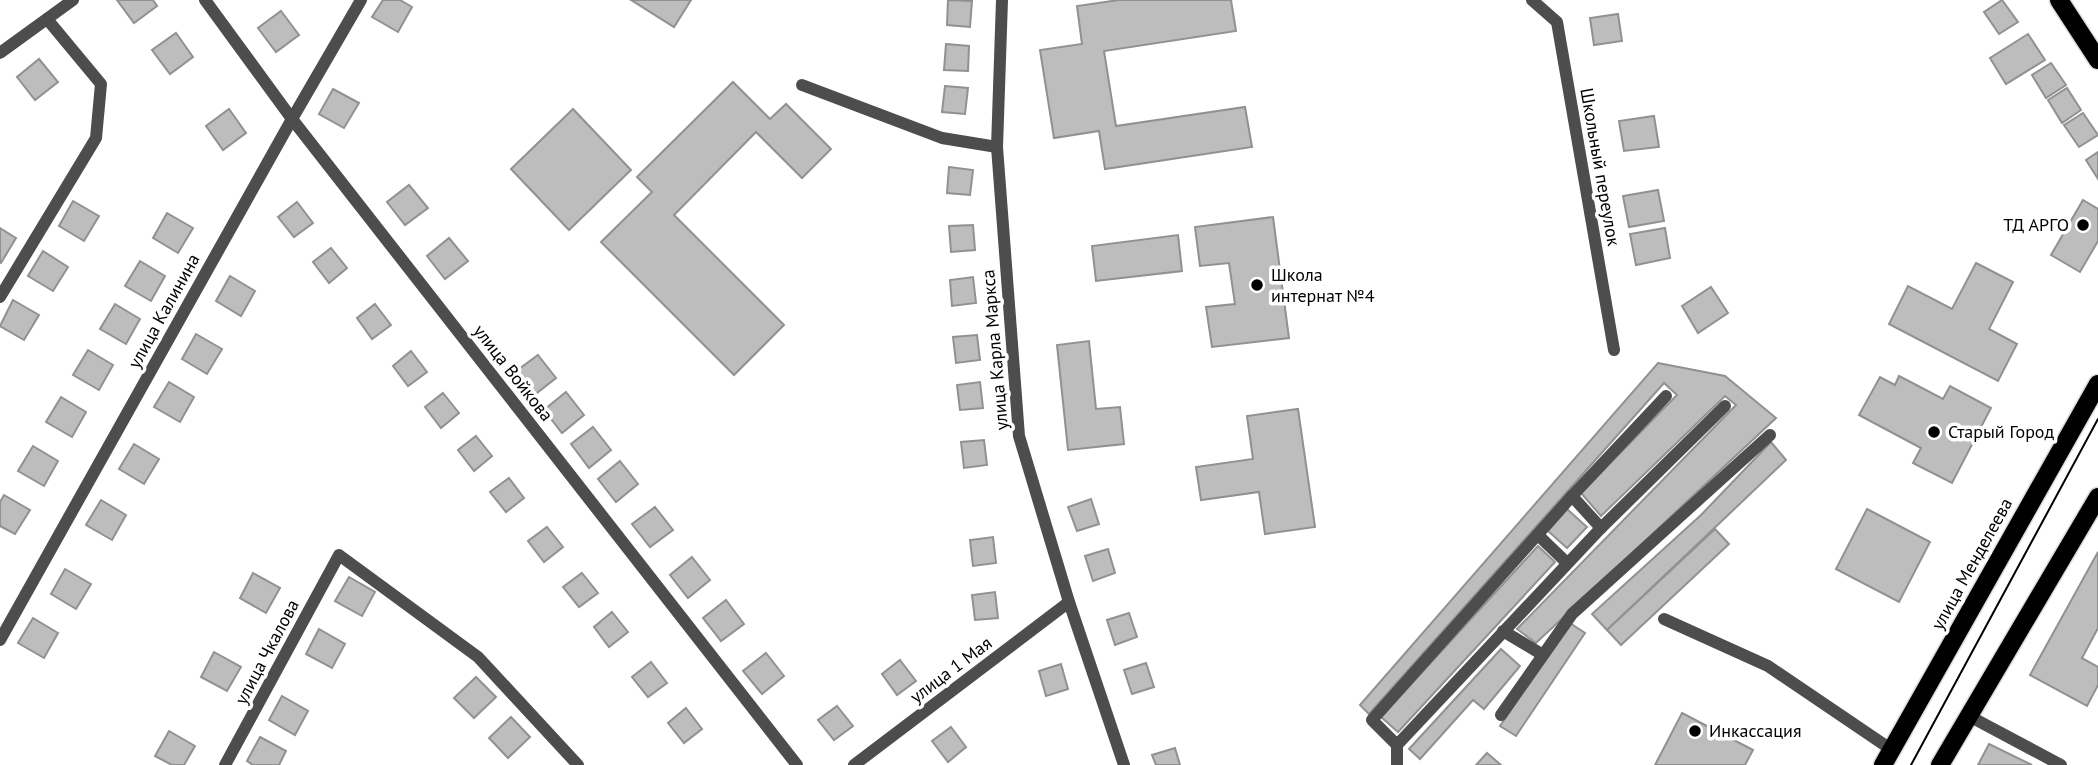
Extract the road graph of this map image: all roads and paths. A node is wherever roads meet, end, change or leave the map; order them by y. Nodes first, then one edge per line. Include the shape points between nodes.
1 (73, 0) edge
2 (205, 0) edge
3 (362, 0) edge
4 (1002, 0) edge
5 (1532, 0) edge
6 (2059, 0) edge
7 (47, 19) junction
8 (1, 50) edge
9 (2098, 60) edge
10 (802, 85) dead end
11 (292, 119) junction
12 (997, 147) junction
13 (0, 297) edge
14 (1614, 350) dead end
15 (2098, 384) edge
16 (1665, 396) dead end
17 (1725, 406) dead end
18 (1770, 435) dead end
19 (1572, 496) junction
20 (2098, 497) edge
21 (1601, 528) junction
22 (1538, 535) junction
23 (1567, 563) junction
24 (1069, 602) junction
25 (1664, 619) dead end
26 (1503, 631) junction
27 (0, 640) edge
28 (1543, 655) junction
29 (1501, 715) dead end
30 (1969, 716) junction
31 (1397, 745) junction
32 (1888, 757) edge
33 (225, 765) edge
34 (578, 765) edge
35 (797, 765) edge
36 (854, 765) edge
37 (1124, 765) edge
38 (1397, 765) edge
39 (1940, 765) edge
40 (2062, 765) edge

1 - 7 street
2 - 11 street, улица Войкова
3 - 11 street, улица Калинина
4 - 12 street, улица Карла Маркса
5 - 14 street, Школьный переулок via 1557,22
6 - 9 main road
7 - 8 street
7 - 13 street via 101,84 96,138
10 - 12 street via 942,138
11 - 27 street, улица Калинина
11 - 35 street, улица Войкова
12 - 24 street, улица Карла Маркса via 1019,436
15 - 32 main road, улица Менделеева
16 - 19 street
17 - 21 street
18 - 28 street via 1572,614
19 - 21 street
19 - 22 street
20 - 30 main road
21 - 23 street
22 - 23 street
22 - 31 street via 1372,720
23 - 26 street
24 - 36 street, улица 1 Мая
24 - 37 street, улица Карла Маркса
25 - 32 street via 1768,666
26 - 28 street
26 - 31 street
28 - 29 street
30 - 39 main road
30 - 40 street
31 - 38 street
33 - 34 street, улица Чкалова via 339,555 478,657

